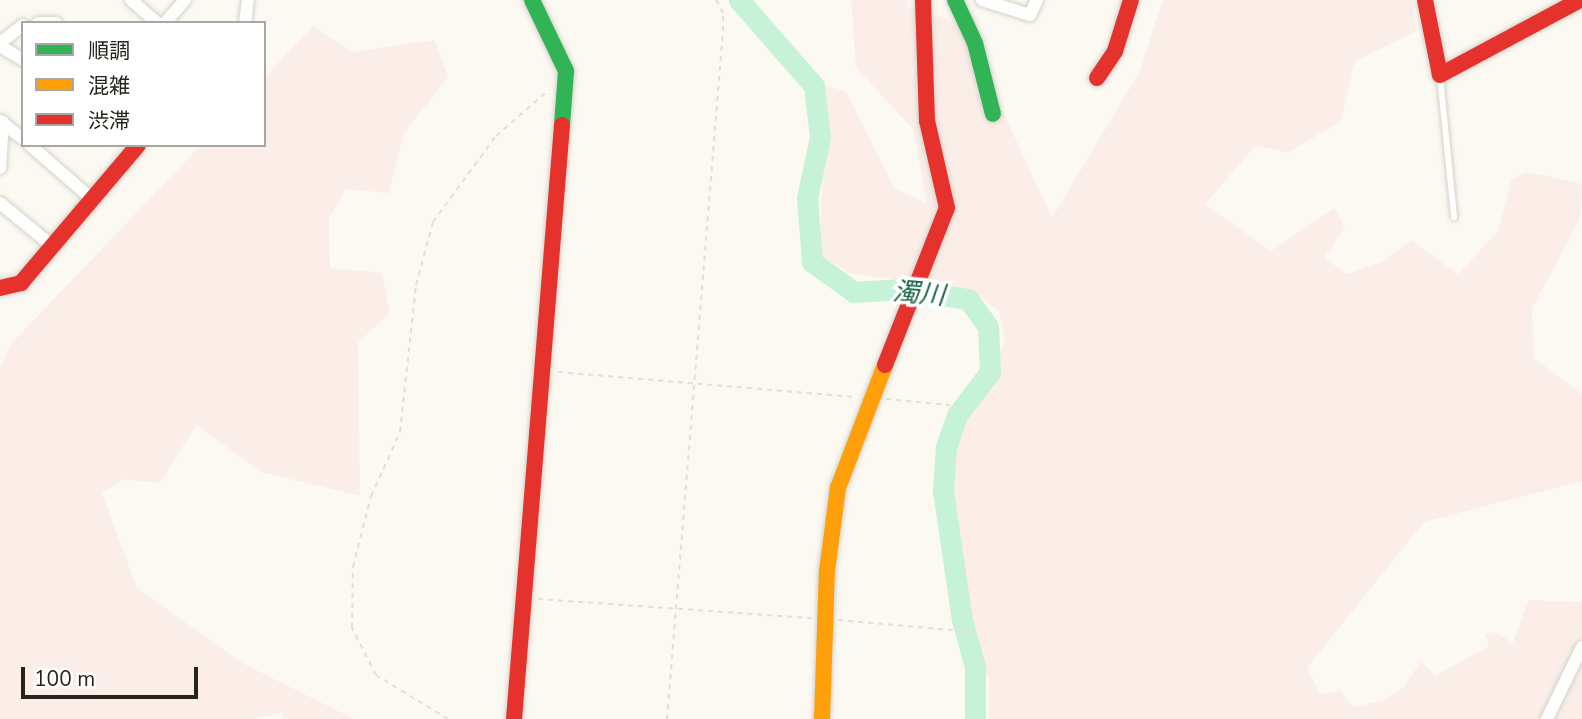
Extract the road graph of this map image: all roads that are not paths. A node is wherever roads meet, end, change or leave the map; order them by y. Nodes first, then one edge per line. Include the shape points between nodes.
1 (131, 0) edge
2 (185, 0) edge
3 (248, 0) edge
4 (532, 0) edge
5 (923, 0) edge
6 (982, 0) edge
7 (1037, 0) edge
8 (1131, 0) edge
9 (1425, 0) edge
10 (1580, 0) edge
11 (957, 1) edge
12 (155, 21) edge
13 (167, 21) edge
14 (245, 21) edge
15 (21, 26) edge
16 (0, 45) edge
17 (21, 59) edge
18 (1440, 75) junction
19 (1097, 78) dead end
20 (993, 114) dead end
21 (1, 121) edge
22 (21, 137) edge
23 (32, 147) edge
24 (131, 148) edge
25 (0, 168) edge
26 (92, 199) junction
27 (0, 203) edge
28 (1454, 217) dead end
29 (51, 246) junction
30 (0, 288) edge
31 (1582, 647) edge
32 (514, 719) edge
33 (822, 719) edge
34 (1547, 719) edge

1 - 12 street
2 - 13 street
3 - 14 street
4 - 32 street via 566,71
5 - 33 street via 927,121 947,208 935,249 838,488 825,619
6 - 7 street via 1030,15
8 - 19 street via 1115,51
9 - 18 street
10 - 18 street
11 - 20 street via 975,43
15 - 16 street
16 - 17 street
18 - 28 lane
21 - 22 street
21 - 25 street
23 - 26 street
24 - 26 street
26 - 29 street
27 - 29 street
29 - 30 street via 21,283
31 - 34 street

